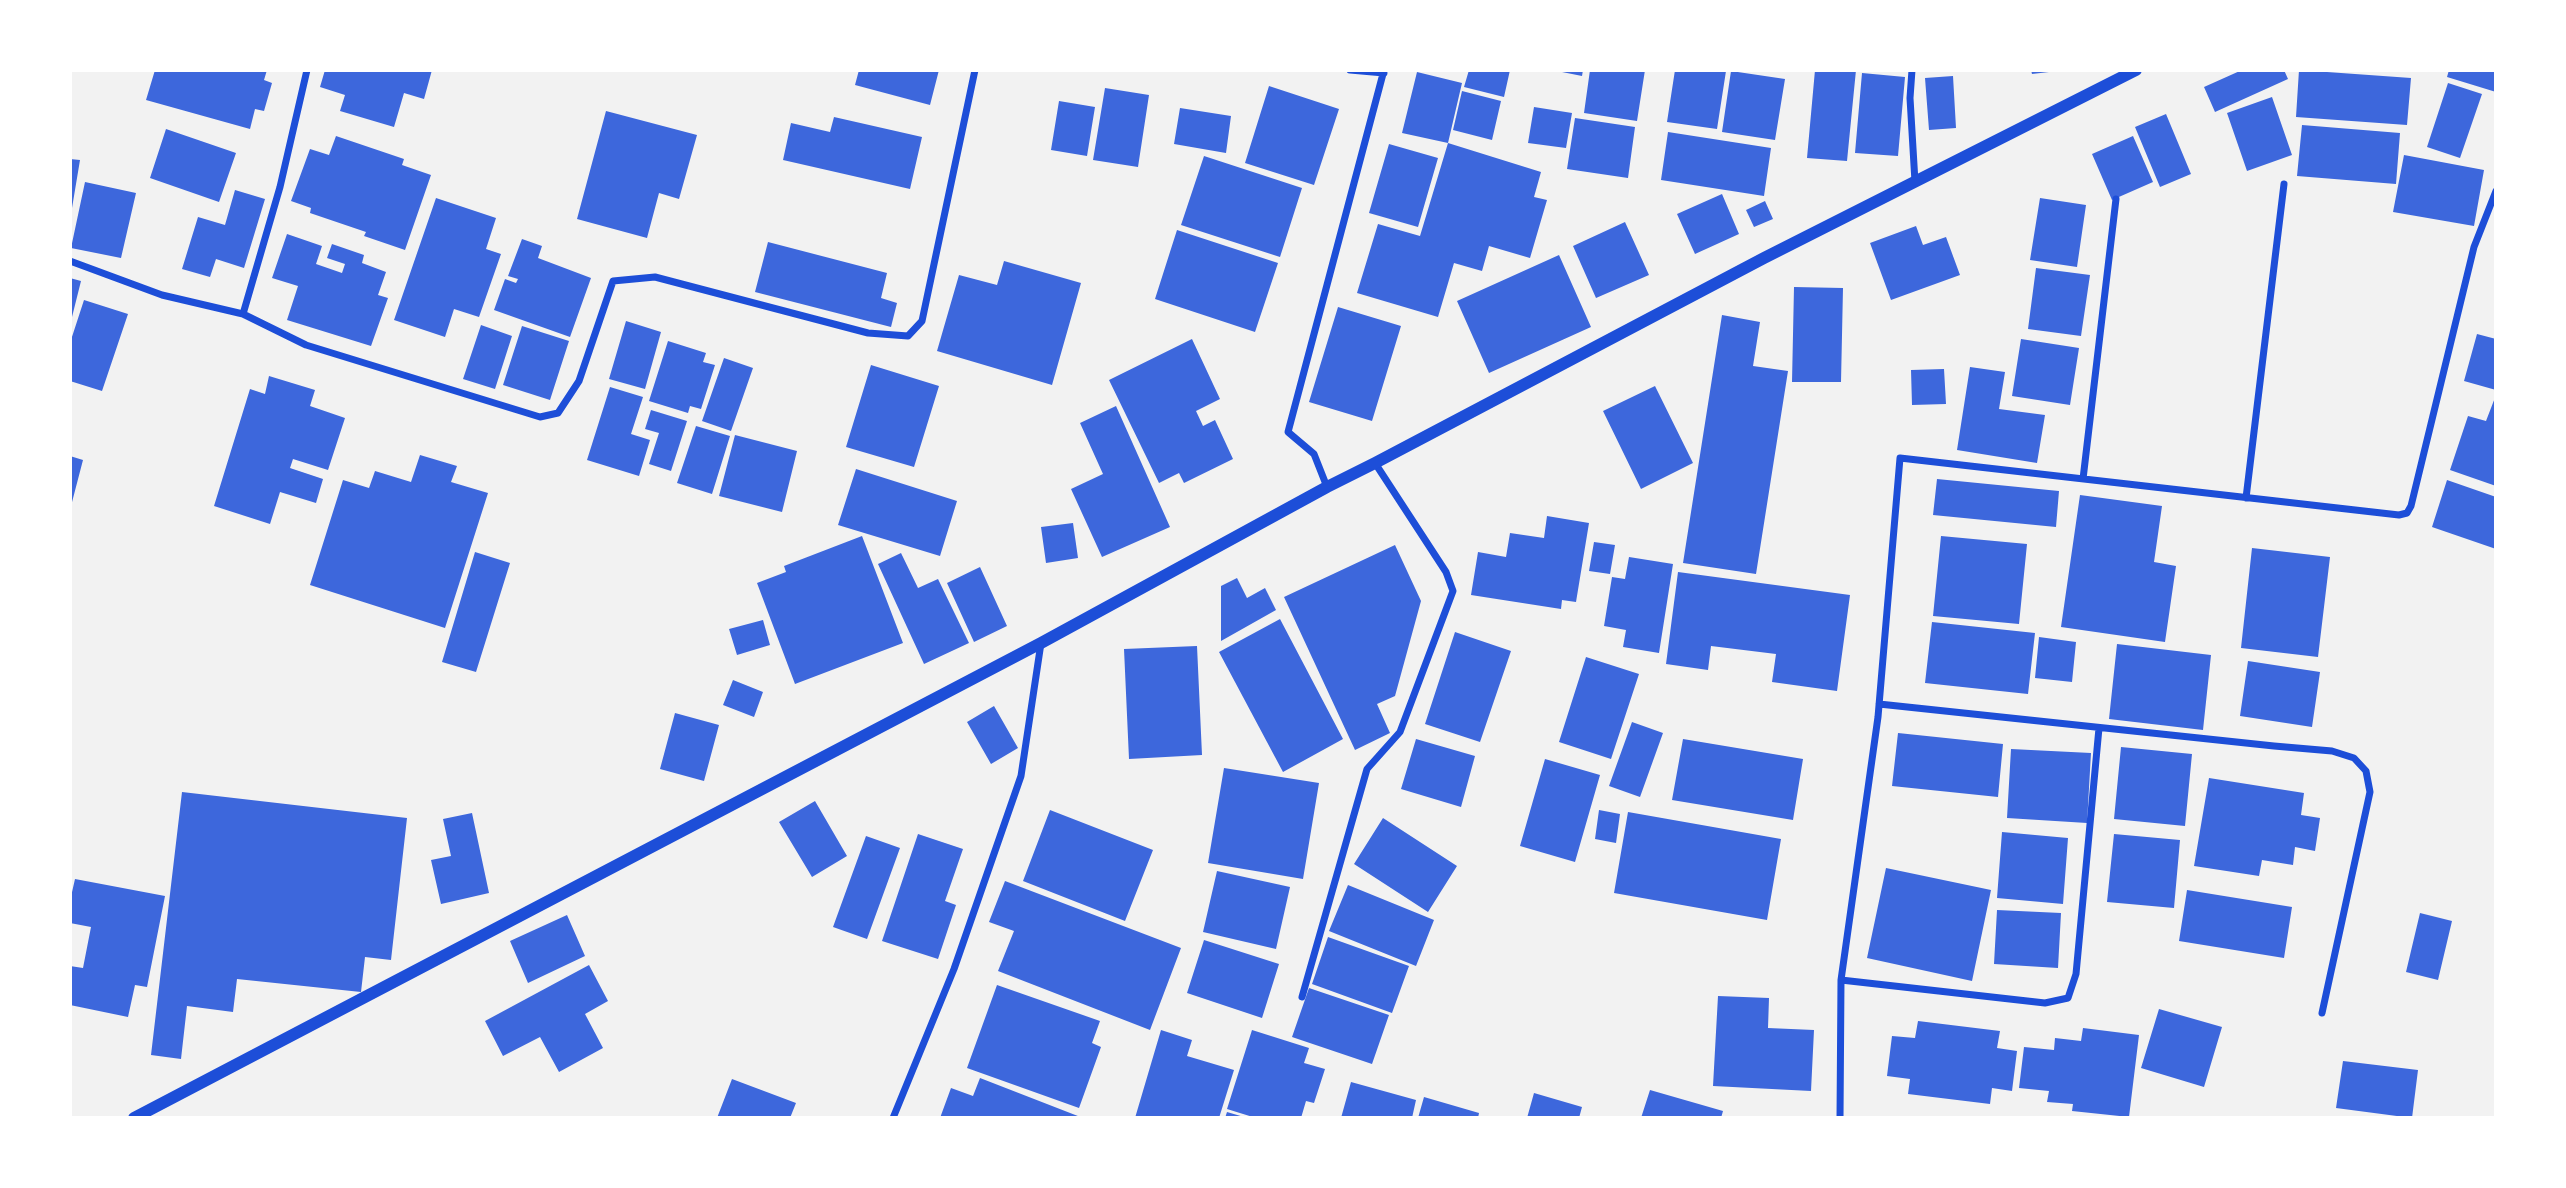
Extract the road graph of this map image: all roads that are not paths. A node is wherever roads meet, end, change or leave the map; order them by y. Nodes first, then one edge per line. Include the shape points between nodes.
1 (307, 70) edge
2 (975, 70) edge
3 (1350, 70) edge
4 (1912, 70) edge
5 (2136, 70) edge
6 (1384, 71) edge
7 (1915, 183) junction
8 (2284, 184) dead end
9 (2496, 191) edge
10 (2116, 199) dead end
11 (70, 261) edge
12 (243, 314) junction
13 (1375, 463) junction
14 (2083, 479) junction
15 (1326, 487) junction
16 (2246, 498) junction
17 (1041, 643) junction
18 (1878, 704) junction
19 (2099, 727) junction
20 (1841, 980) junction
21 (1302, 997) dead end
22 (2322, 1013) dead end
23 (134, 1118) edge
24 (893, 1118) edge
25 (1840, 1118) edge

1 - 12 street via 280,187
2 - 12 street via 922,321 908,337 868,333 654,277 613,281 579,381 558,413 540,417 306,345
3 - 6 street
4 - 7 street
5 - 7 street
6 - 15 street via 1288,432 1314,454
7 - 13 street
8 - 16 street
9 - 16 street via 2474,247 2407,513 2399,516
10 - 14 street
11 - 12 street via 162,295
13 - 15 street
13 - 21 street via 1446,572 1453,592 1401,732 1367,769
14 - 16 street
14 - 18 street via 1900,458
15 - 17 street
17 - 23 street
17 - 24 street via 1021,776 954,969
18 - 19 street
18 - 20 street
19 - 20 street via 2076,974 2068,998 2045,1003
19 - 22 street via 2332,751 2354,758 2366,771 2370,793
20 - 25 street

